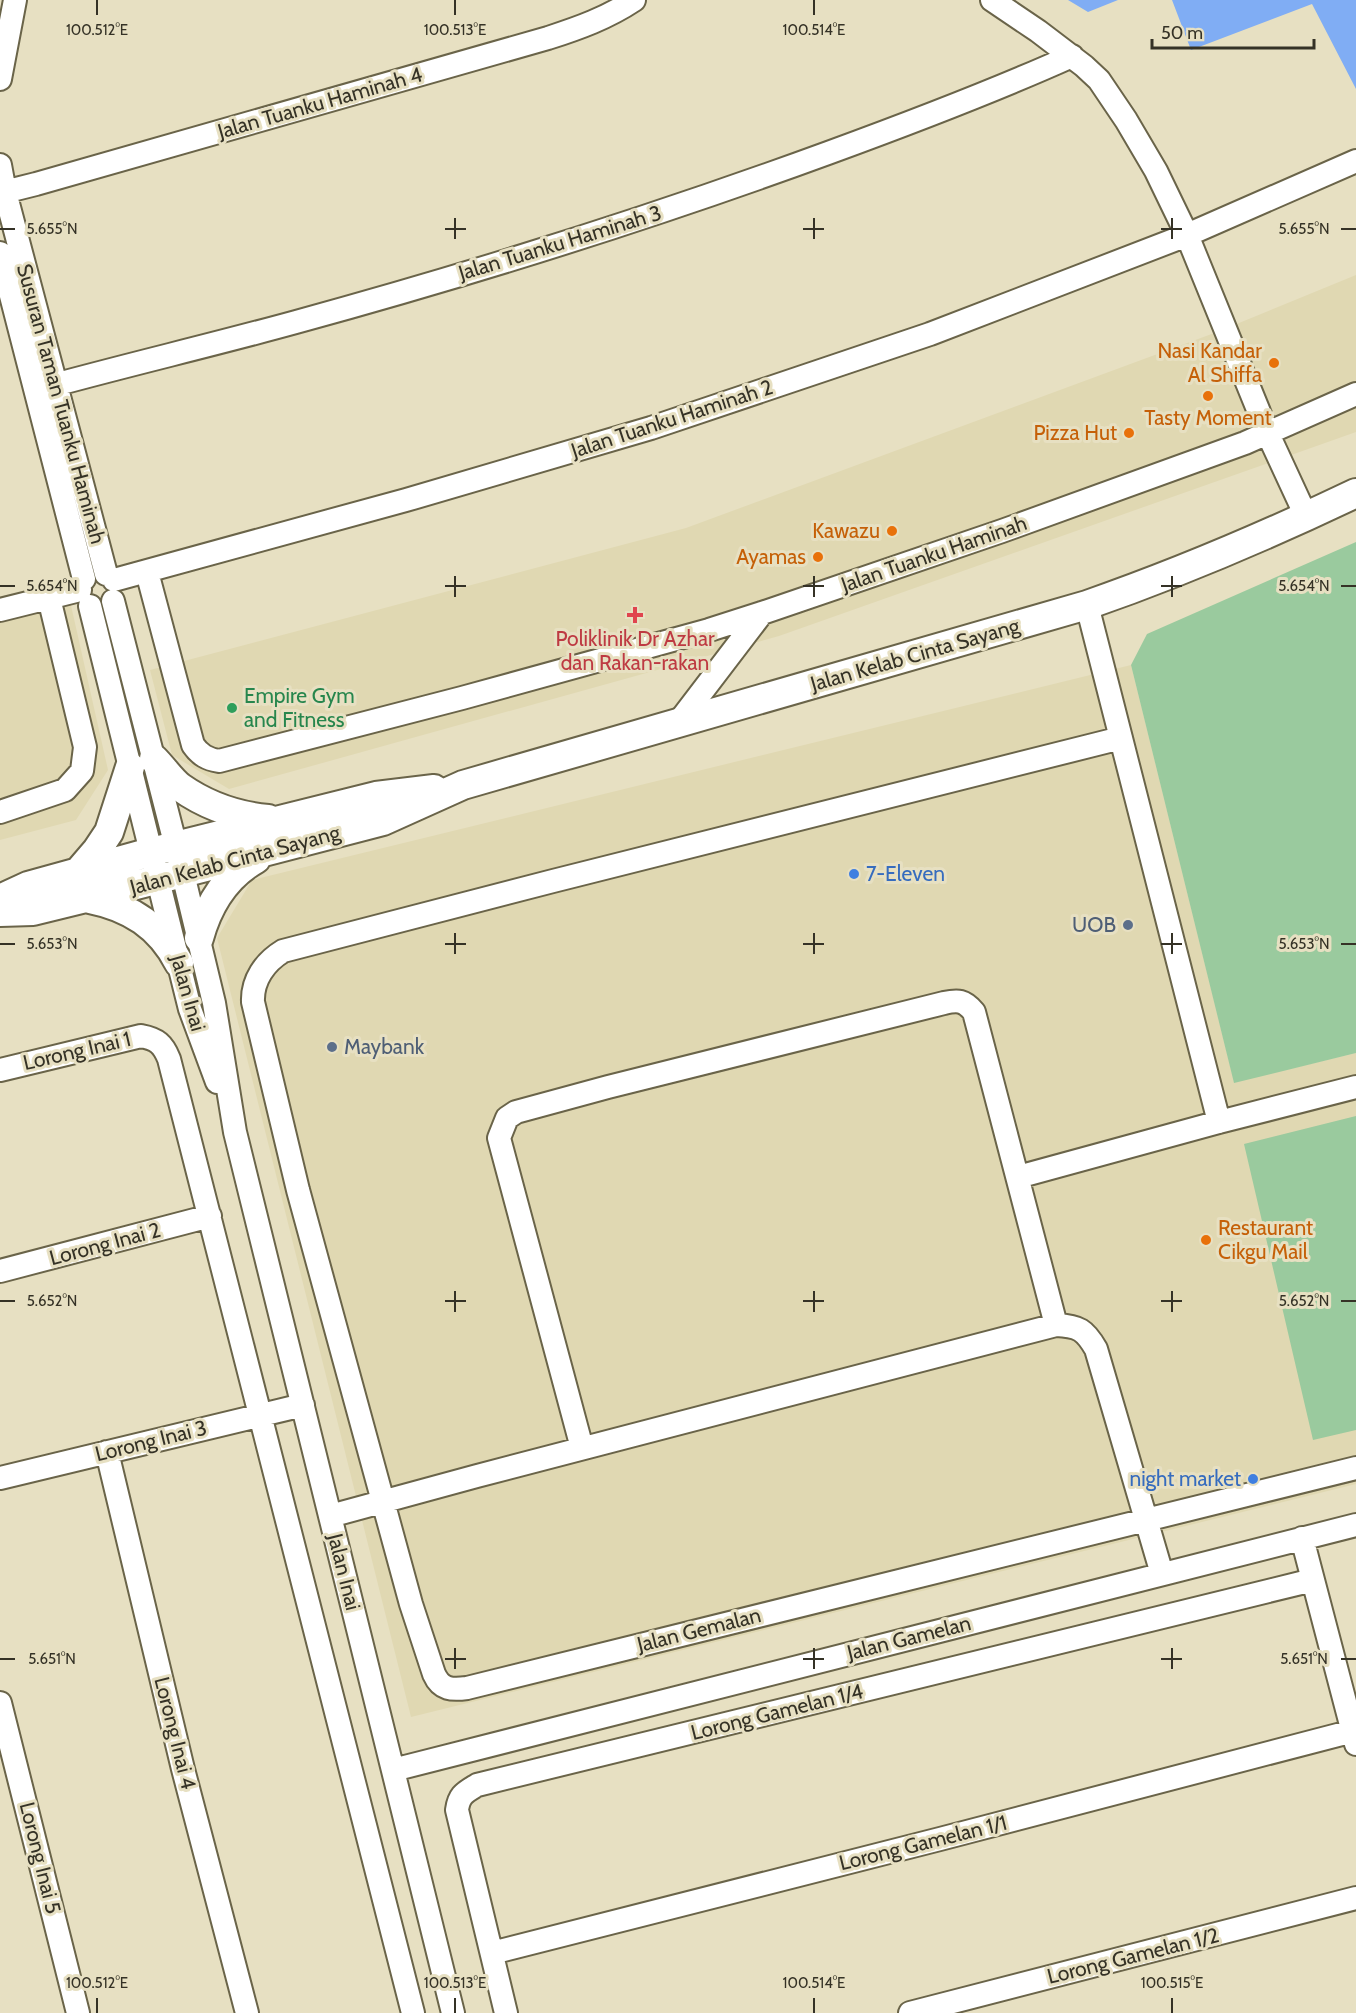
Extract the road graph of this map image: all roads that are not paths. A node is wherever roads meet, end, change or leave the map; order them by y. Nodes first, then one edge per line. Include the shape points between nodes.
1 (15, 0) edge
2 (634, 0) edge
3 (992, 0) edge
4 (1072, 56) junction
5 (0, 79) edge
6 (1356, 161) edge
7 (0, 165) edge
8 (2, 193) edge
9 (1187, 235) junction
10 (0, 253) edge
11 (46, 387) junction
12 (1356, 394) edge
13 (1268, 434) junction
14 (1356, 493) edge
15 (1306, 516) junction
16 (147, 572) junction
17 (111, 585) junction
18 (85, 592) junction
19 (49, 598) junction
20 (1087, 605) junction
21 (0, 609) edge
22 (762, 613) junction
23 (678, 723) junction
24 (1121, 738) junction
25 (142, 763) junction
26 (0, 812) edge
27 (286, 833) junction
28 (163, 849) junction
29 (170, 877) junction
30 (82, 885) junction
31 (0, 899) edge
32 (0, 912) edge
33 (199, 938) junction
34 (179, 963) junction
35 (0, 1070) edge
36 (1356, 1087) edge
37 (1219, 1122) junction
38 (235, 1132) junction
39 (1018, 1177) junction
40 (210, 1216) junction
41 (0, 1271) edge
42 (1056, 1325) junction
43 (303, 1405) junction
44 (261, 1415) junction
45 (582, 1448) junction
46 (107, 1452) junction
47 (1356, 1468) edge
48 (0, 1478) edge
49 (384, 1500) junction
50 (330, 1516) junction
51 (1145, 1519) junction
52 (1356, 1525) edge
53 (1302, 1538) junction
54 (1162, 1574) junction
55 (1313, 1580) junction
56 (0, 1703) edge
57 (1354, 1738) edge
58 (393, 1770) junction
59 (1356, 1898) edge
60 (492, 1953) junction
61 (78, 2013) edge
62 (246, 2013) edge
63 (413, 2013) edge
64 (453, 2013) edge
65 (506, 2013) edge
66 (910, 2013) edge

1 - 5 street
2 - 8 street, Jalan Tuanku Haminah 4 via 597,21 548,38
3 - 4 street
4 - 9 street via 1112,98 1156,171
4 - 11 street, Jalan Tuanku Haminah 3 via 910,123 554,248 296,322
6 - 9 street, Jalan Tuanku Haminah 2
7 - 8 street, Susuran Taman Tuanku Haminah
8 - 11 street, Susuran Taman Tuanku Haminah
9 - 13 street
9 - 16 street, Jalan Tuanku Haminah 2 via 930,334 651,429
10 - 11 street, Susuran Taman Tuanku Haminah
11 - 17 street, Susuran Taman Tuanku Haminah
11 - 18 street, Susuran Taman Tuanku Haminah
12 - 13 street, Jalan Tuanku Haminah
13 - 15 street
13 - 22 street, Jalan Tuanku Haminah
14 - 15 main road, Jalan Kelab Cinta Sayang
15 - 20 main road, Jalan Kelab Cinta Sayang via 1173,574
16 - 17 street, Jalan Tuanku Haminah 2
16 - 22 street, Jalan Tuanku Haminah via 193,745 199,753 219,761 462,698
17 - 18 street via 94,573
17 - 18 street via 102,608
17 - 25 street, Susuran Taman Tuanku Haminah
18 - 19 street
18 - 25 street, Susuran Taman Tuanku Haminah
19 - 21 street
19 - 26 street via 85,747 82,771 65,790
20 - 23 main road, Jalan Kelab Cinta Sayang
20 - 24 street
22 - 23 street
23 - 27 main road, Jalan Kelab Cinta Sayang via 463,785 383,821
24 - 37 street
24 - 49 street via 282,951 271,958 256,981 253,1002 298,1190
25 - 27 main road via 210,805
25 - 28 street, Susuran Taman Tuanku Haminah
25 - 30 main road
27 - 28 main road, Jalan Kelab Cinta Sayang
27 - 29 main road, Jalan Kelab Cinta Sayang
27 - 33 main road via 270,852 230,880 212,903
28 - 29 street, Jalan Inai
28 - 30 main road, Jalan Kelab Cinta Sayang
29 - 30 main road, Jalan Kelab Cinta Sayang
29 - 33 street, Jalan Inai
29 - 34 street, Jalan Inai
30 - 31 main road, Jalan Kelab Cinta Sayang via 28,886
30 - 32 main road, Jalan Kelab Cinta Sayang via 33,911
30 - 34 main road via 106,902 141,918 163,938
33 - 38 street, Jalan Inai
34 - 38 street, Jalan Inai via 190,1009
35 - 40 street, Lorong Inai 1 via 125,1038 153,1038 163,1046 169,1059
36 - 37 street
37 - 39 street
38 - 43 street, Jalan Inai
39 - 42 street
39 - 45 street via 974,1011 956,1000 516,1112 507,1118 501,1130 501,1149
40 - 41 street, Lorong Inai 2
40 - 44 street
42 - 45 street
42 - 51 street via 1083,1331 1096,1349
43 - 44 street, Lorong Inai 3
43 - 50 street, Jalan Inai
44 - 46 street, Lorong Inai 3
44 - 63 street
45 - 49 street
46 - 48 street, Lorong Inai 3
46 - 62 street, Lorong Inai 4
47 - 51 street
49 - 50 street
49 - 51 street, Jalan Gemalan via 434,1674 437,1682 454,1690
50 - 58 street, Jalan Inai
51 - 54 street
52 - 53 street, Jalan Gamelan
53 - 54 street, Jalan Gamelan
53 - 55 street
54 - 58 street, Jalan Gamelan
55 - 57 street
55 - 60 street, Lorong Gamelan 1/4 via 477,1785 458,1800 457,1810
56 - 61 street, Lorong Inai 5
57 - 60 street, Lorong Gamelan 1/1
58 - 64 street, Jalan Inai
59 - 66 street, Lorong Gamelan 1/2
60 - 65 street, Lorong Gamelan 1/4

